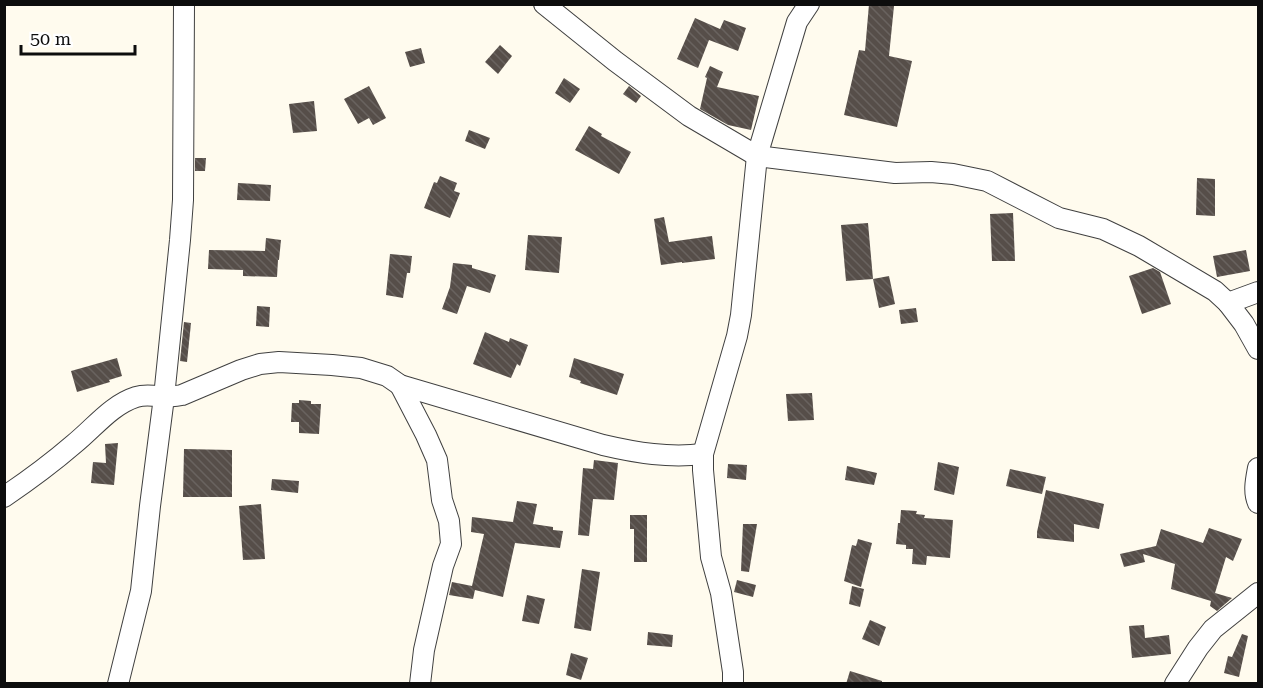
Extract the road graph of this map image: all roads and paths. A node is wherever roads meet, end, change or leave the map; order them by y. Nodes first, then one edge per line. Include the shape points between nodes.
1 (184, 4) edge
2 (544, 4) edge
3 (809, 4) edge
4 (757, 156) junction
5 (1258, 292) edge
6 (1228, 303) junction
7 (1258, 349) edge
8 (400, 385) junction
9 (164, 397) junction
10 (703, 454) junction
11 (1258, 468) edge
12 (4, 497) edge
13 (1258, 503) edge
14 (1258, 593) edge
15 (735, 683) edge
16 (118, 684) edge
17 (420, 684) edge
18 (1174, 684) edge

1 - 9 street via 183,200
2 - 4 street via 689,116
3 - 4 street via 797,22
4 - 6 street via 895,173 953,174 987,181 1059,218 1103,229 1139,246 1215,291
4 - 10 street via 741,315
5 - 6 street
6 - 7 street
8 - 9 street via 387,376 361,368 279,362 260,364 182,394
8 - 10 street via 627,451 668,456
8 - 17 street via 437,460 451,544 424,650
9 - 12 street via 136,397 116,408 37,475
9 - 16 street via 141,591
10 - 15 street via 711,557 721,593
11 - 13 street
14 - 18 street via 1213,628

